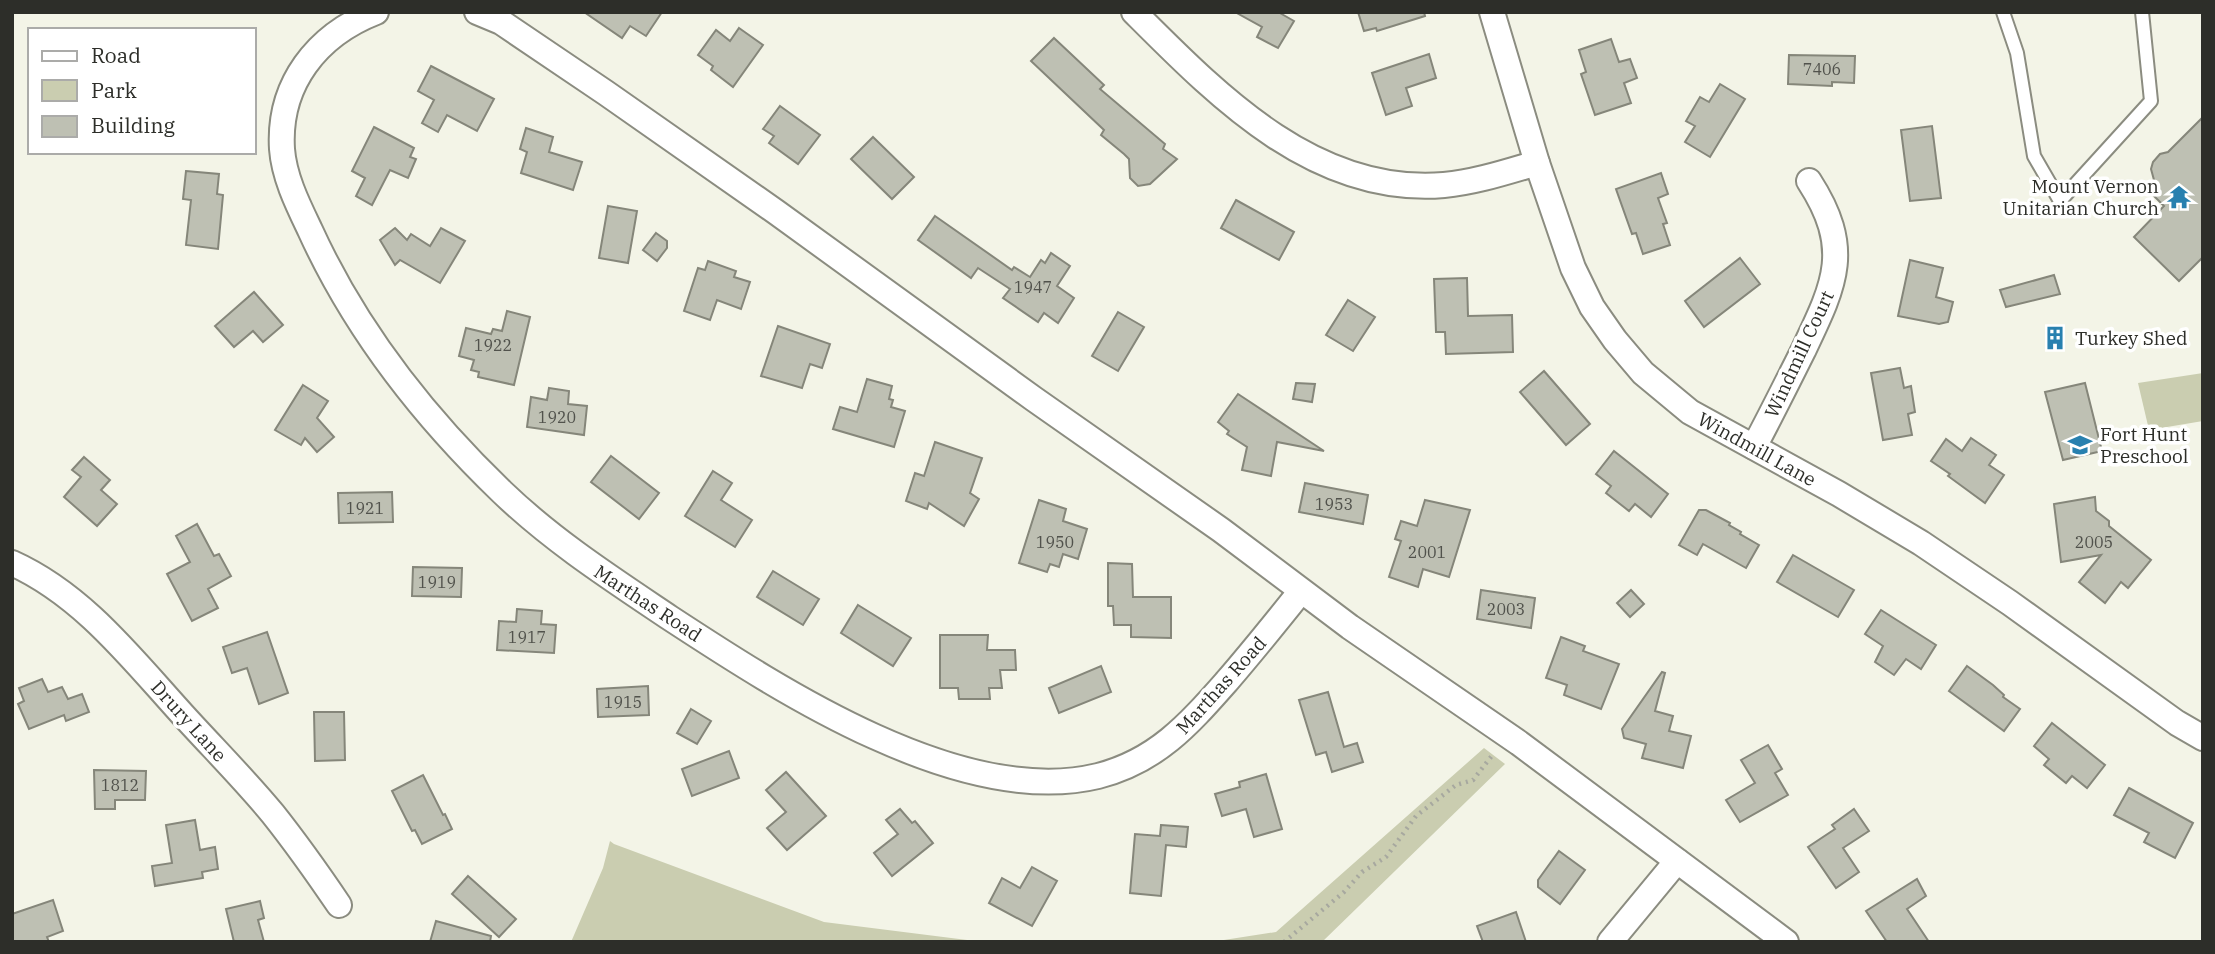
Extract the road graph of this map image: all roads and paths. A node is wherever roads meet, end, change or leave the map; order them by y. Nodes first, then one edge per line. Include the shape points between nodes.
1 (376, 12) edge
2 (477, 12) edge
3 (1134, 12) edge
4 (1492, 12) edge
5 (2003, 12) edge
6 (2142, 12) edge
7 (1537, 163) junction
8 (1810, 181) dead end
9 (1754, 447) junction
10 (12, 564) edge
11 (1301, 591) junction
12 (2203, 738) edge
13 (1493, 755) dead end
14 (1677, 861) junction
15 (340, 905) dead end
16 (1284, 942) edge
17 (1610, 942) edge
18 (1786, 942) edge

1 - 11 street, Marthas Road via 333,34 312,55 290,93 285,112 282,151 286,171 324,262 388,363 503,494 581,559 720,651 785,690 903,748 989,776 1073,781 1102,775 1148,755 1187,726
2 - 11 street via 501,22 696,156
3 - 7 street via 1240,109 1290,146 1330,167 1385,183 1441,185
4 - 7 street, Windmill Lane
5 - 6 lane via 2017,53 2034,156 2060,201 2151,101
7 - 9 street, Windmill Lane via 1573,268 1615,340 1643,373 1690,412
8 - 9 street, Windmill Court via 1824,203 1833,232 1834,278 1824,308
9 - 12 street, Windmill Lane via 1921,543
10 - 15 street, Drury Lane via 75,601 125,651 272,813
11 - 14 street via 1519,743
13 - 16 path via 1473,780 1456,785 1416,816 1386,857 1362,872
14 - 17 street
14 - 18 street

